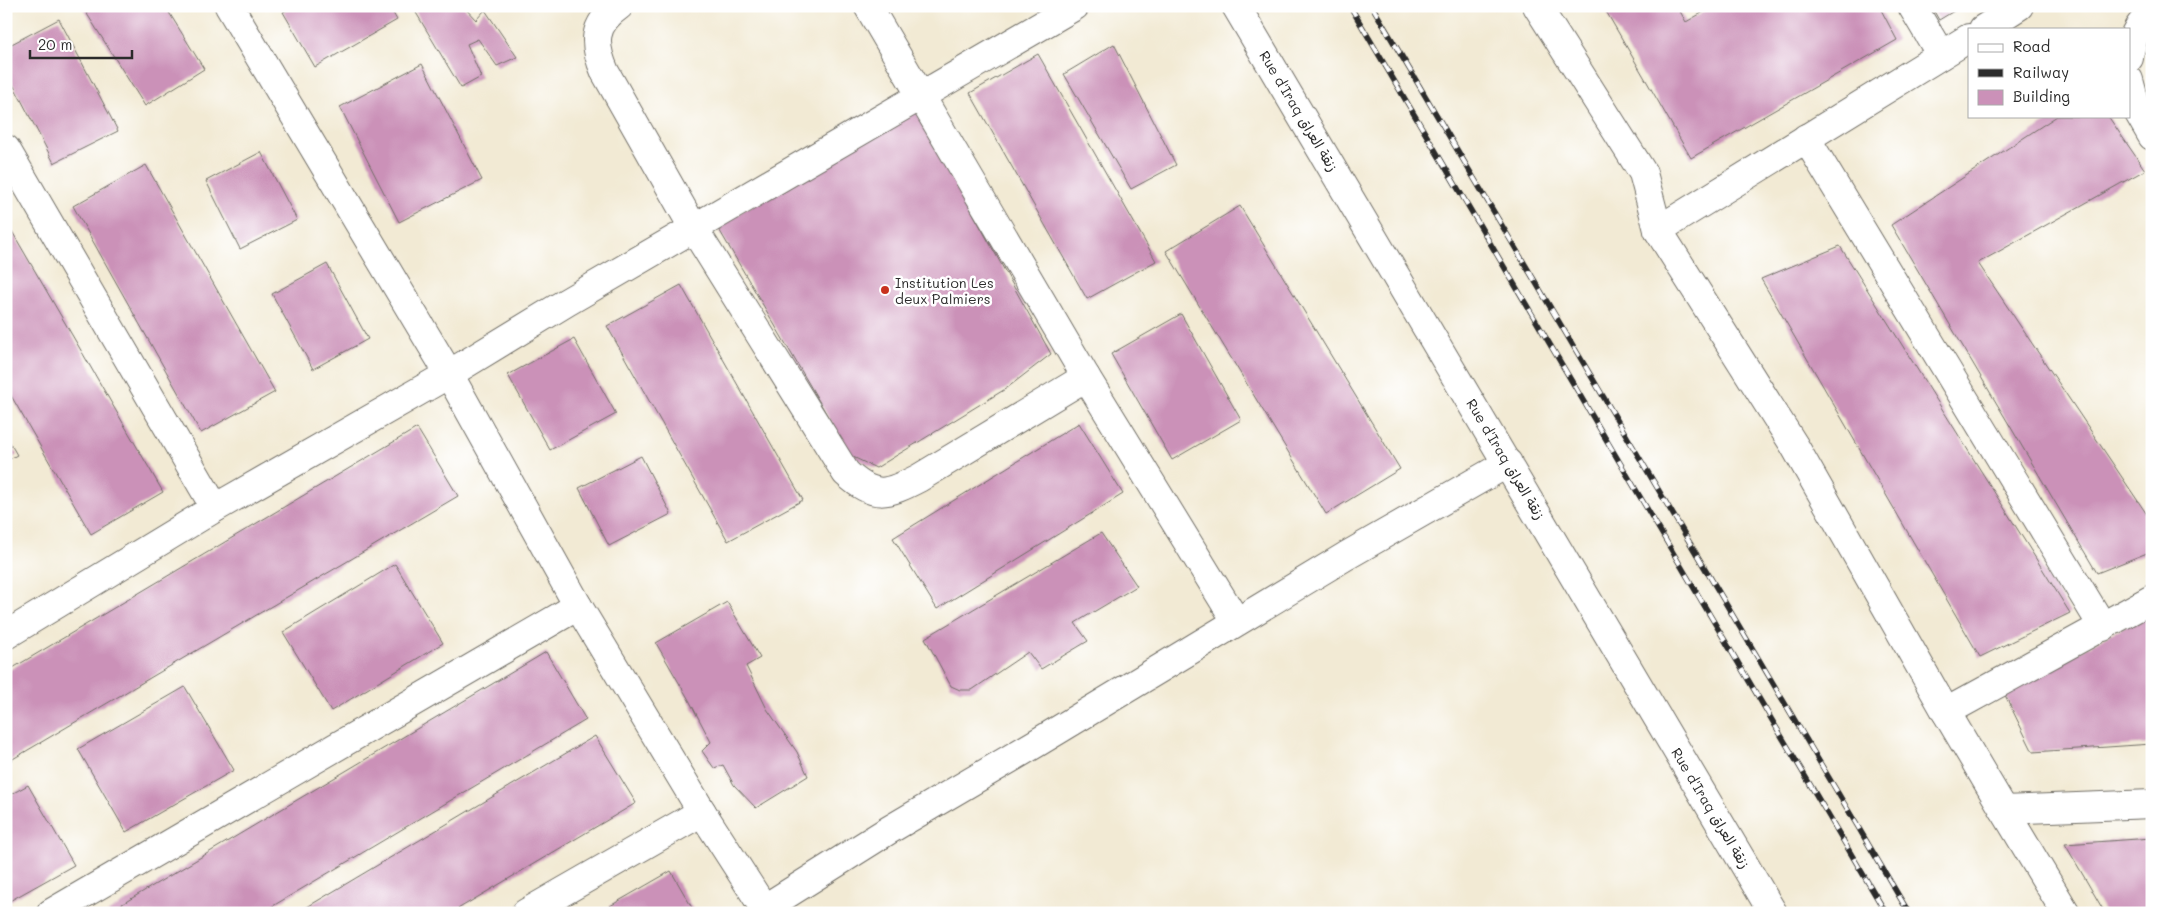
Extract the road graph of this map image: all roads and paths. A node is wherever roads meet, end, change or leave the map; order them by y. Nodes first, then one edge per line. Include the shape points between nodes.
1 (229, 6) edge
2 (619, 6) edge
3 (868, 6) edge
4 (1075, 6) edge
5 (1236, 6) edge
6 (1537, 6) edge
7 (1912, 6) edge
8 (2019, 6) edge
9 (2152, 15) edge
10 (1985, 28) edge
11 (1968, 39) edge
12 (2130, 52) edge
13 (1941, 55) junction
14 (2130, 84) edge
15 (922, 97) junction
16 (2152, 136) edge
17 (1806, 138) junction
18 (6, 149) edge
19 (694, 229) junction
20 (1658, 230) junction
21 (449, 374) junction
22 (1086, 377) junction
23 (1508, 463) junction
24 (215, 508) junction
25 (2152, 599) edge
26 (578, 606) junction
27 (1236, 621) junction
28 (2103, 627) junction
29 (6, 635) edge
30 (1946, 712) junction
31 (2152, 804) edge
32 (2004, 810) junction
33 (702, 812) junction
34 (766, 910) edge
35 (50, 913) edge
36 (526, 913) edge
37 (1773, 913) edge
38 (2066, 913) edge

1 - 21 street
2 - 19 street via 603,20 596,36 597,52 605,72
3 - 15 street
4 - 15 street
5 - 23 street, Rue d'Iraq زنقة العراق
6 - 20 street via 1643,173
7 - 13 street
8 - 10 street
9 - 12 street via 2140,24 2133,35
11 - 13 street
13 - 17 street
14 - 16 street via 2137,110
15 - 19 street
15 - 22 street
17 - 20 street
17 - 28 street
18 - 24 street
19 - 21 street
19 - 22 street via 846,473 860,486 881,493 911,482
20 - 30 street via 1794,445
21 - 24 street
21 - 26 street
22 - 27 street
23 - 27 street
23 - 37 street, Rue d'Iraq زنقة العراق
24 - 29 street
25 - 28 street
26 - 33 street
26 - 35 street
27 - 34 street via 889,830
28 - 30 street
30 - 32 street
31 - 32 street
32 - 38 street
33 - 34 street
33 - 36 street

